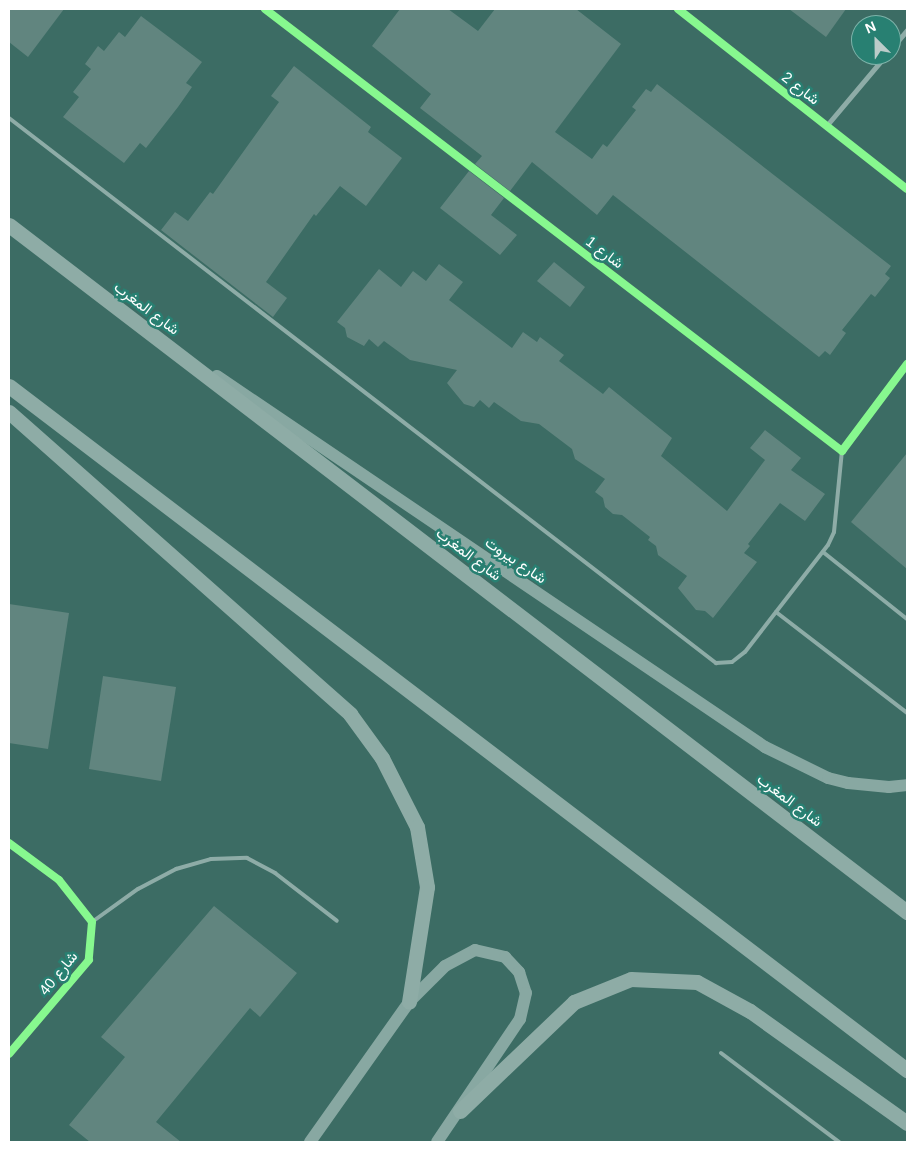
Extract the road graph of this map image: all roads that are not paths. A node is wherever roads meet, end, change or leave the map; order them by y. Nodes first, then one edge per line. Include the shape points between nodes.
1 (265, 9) edge
2 (678, 9) edge
3 (878, 65) edge
4 (9, 118) edge
5 (827, 125) junction
6 (907, 189) edge
7 (9, 224) edge
8 (125, 313) junction
9 (907, 364) edge
10 (9, 386) edge
11 (9, 412) edge
12 (842, 451) junction
13 (823, 552) junction
14 (776, 612) junction
15 (907, 618) edge
16 (907, 713) edge
17 (907, 785) edge
18 (9, 843) edge
19 (907, 912) edge
20 (337, 921) dead end
21 (92, 922) junction
22 (409, 1002) junction
23 (721, 1053) dead end
24 (9, 1054) edge
25 (907, 1070) edge
26 (460, 1111) junction
27 (907, 1123) edge
28 (310, 1142) edge
29 (437, 1142) edge
30 (840, 1142) edge

1 - 12 street, شارع 1
2 - 5 street, شارع 2
3 - 5 street
4 - 14 lane via 710,660 724,663 738,658
5 - 6 street, شارع 2
7 - 8 highway, شارع المغرب
8 - 17 main road, شارع بيروت via 765,747 820,774 848,783 889,787
8 - 19 highway, شارع المغرب
9 - 12 street
10 - 25 highway
11 - 22 highway via 350,714 382,758 418,827 427,887
12 - 13 lane via 834,532
13 - 14 lane
13 - 15 lane
14 - 16 lane
18 - 21 street via 59,880
20 - 21 lane via 275,873 247,858 211,859 176,868 138,889
21 - 24 street, شارع 40 via 88,960
22 - 26 main road via 445,966 475,950 505,957 519,972 526,993 520,1019
22 - 28 main road
23 - 30 lane
26 - 27 highway via 574,1002 631,979 697,982 750,1011
26 - 29 main road

